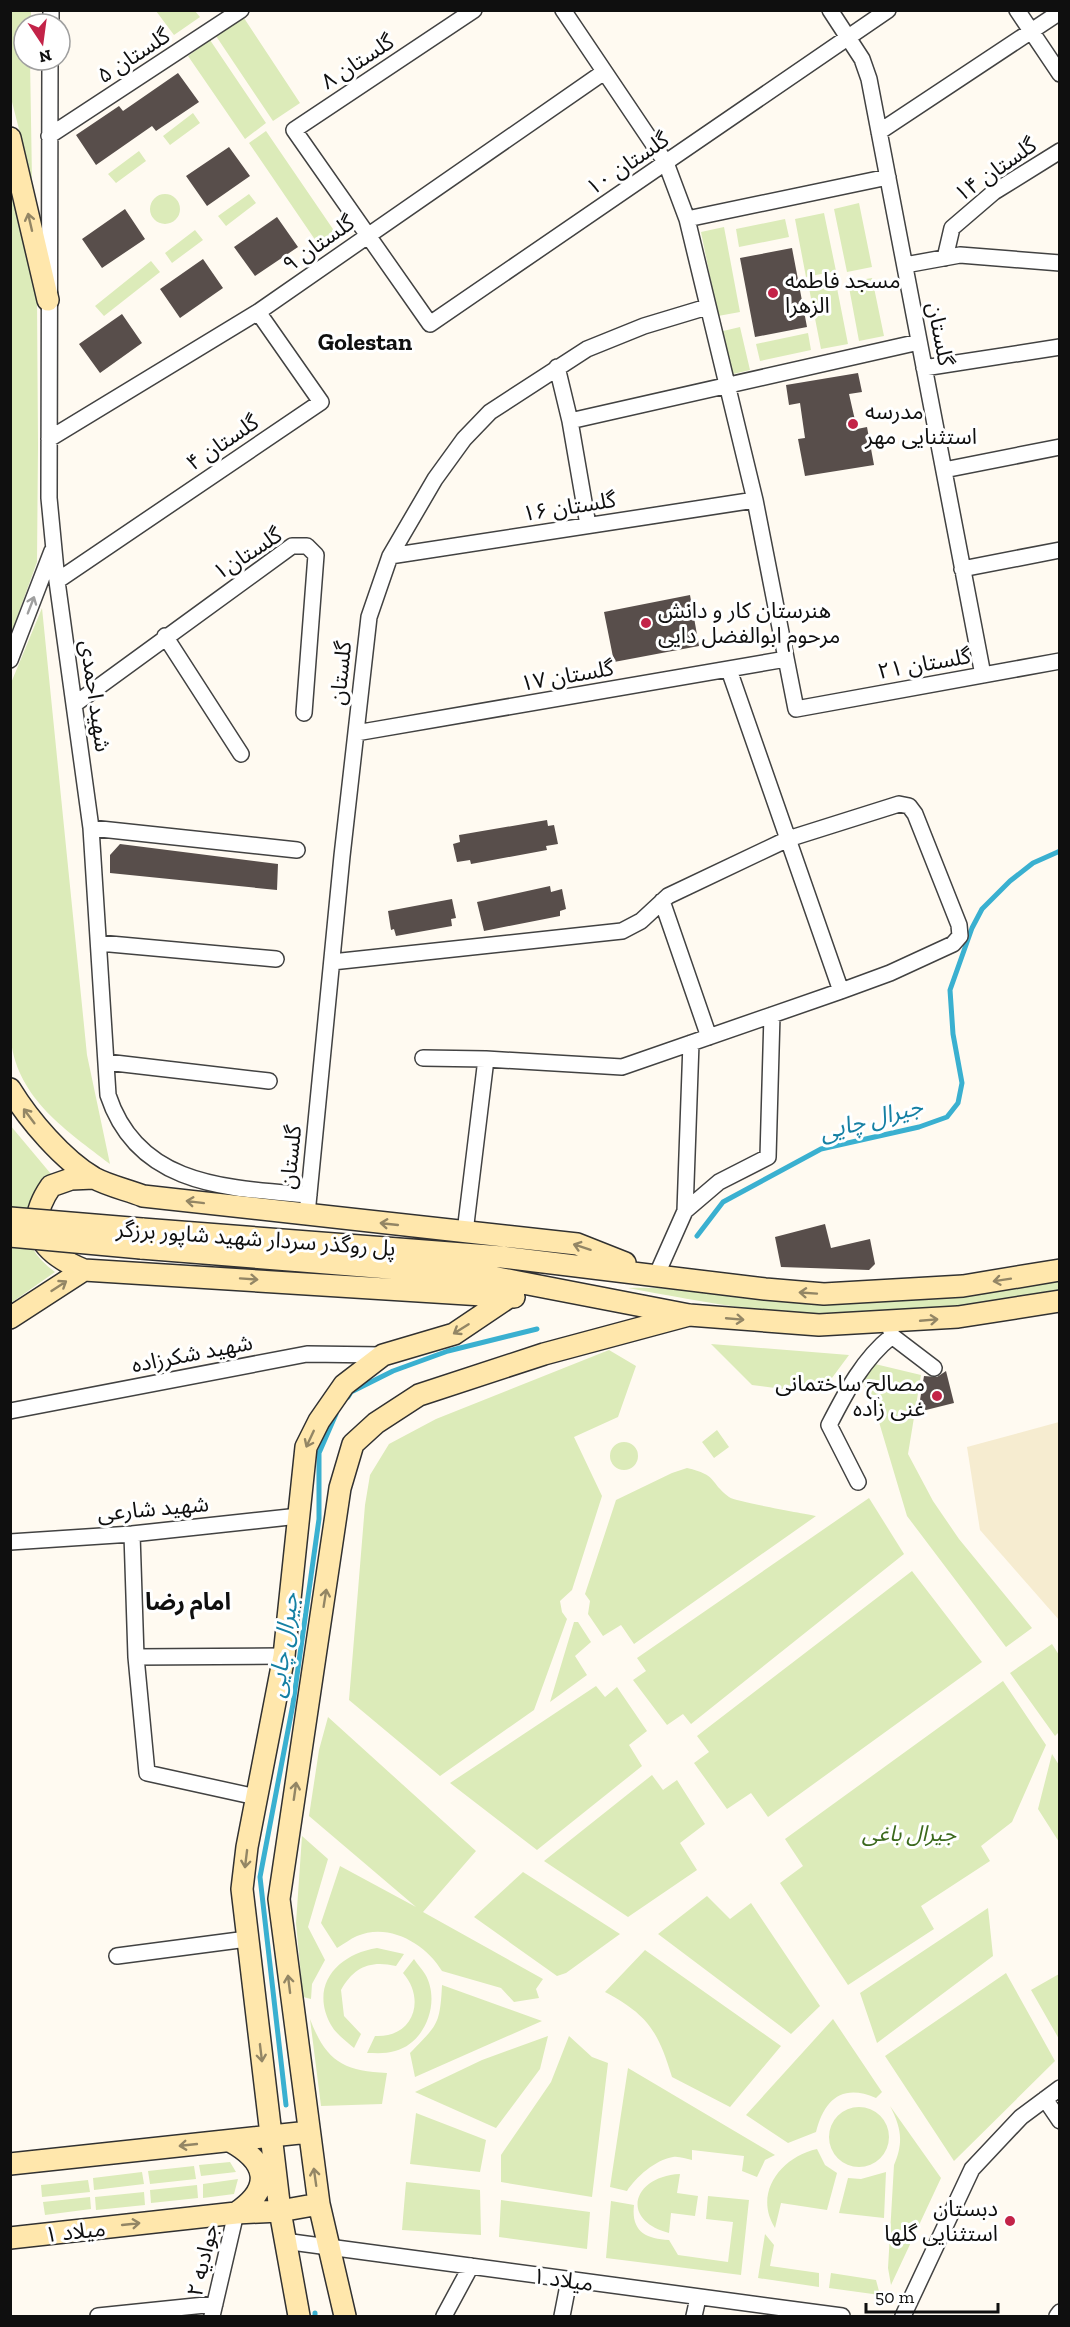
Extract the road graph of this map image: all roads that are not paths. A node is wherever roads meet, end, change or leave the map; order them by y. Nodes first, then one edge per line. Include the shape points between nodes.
1 (241, 10) edge
2 (474, 10) edge
3 (563, 10) edge
4 (830, 10) edge
5 (888, 10) edge
6 (1017, 10) edge
7 (1059, 12) edge
8 (1030, 31) junction
9 (848, 38) junction
10 (50, 72) edge
11 (604, 72) junction
12 (1059, 74) edge
13 (879, 132) junction
14 (49, 136) junction
15 (10, 138) edge
16 (1059, 151) edge
17 (666, 163) junction
18 (888, 177) junction
19 (687, 219) junction
20 (368, 235) junction
21 (945, 258) junction
22 (1059, 263) edge
23 (905, 265) junction
24 (48, 300) junction
25 (707, 307) junction
26 (258, 312) junction
27 (919, 342) junction
28 (1059, 347) edge
29 (557, 367) junction
30 (924, 368) junction
31 (726, 385) junction
32 (570, 421) junction
33 (49, 439) junction
34 (1059, 447) edge
35 (944, 470) junction
36 (755, 500) junction
37 (588, 525) junction
38 (53, 548) junction
39 (1059, 550) edge
40 (390, 556) junction
41 (963, 569) junction
42 (57, 581) junction
43 (165, 636) junction
44 (786, 659) junction
45 (10, 660) edge
46 (1059, 661) edge
47 (729, 670) junction
48 (983, 675) junction
49 (75, 704) junction
50 (304, 713) dead end
51 (356, 733) junction
52 (241, 754) dead end
53 (91, 828) junction
54 (788, 839) junction
55 (297, 850) dead end
56 (662, 901) junction
57 (99, 943) junction
58 (276, 959) dead end
59 (332, 962) junction
60 (841, 991) junction
61 (772, 1015) junction
62 (709, 1037) junction
63 (691, 1043) junction
64 (423, 1058) dead end
65 (486, 1059) junction
66 (106, 1062) junction
67 (269, 1081) dead end
68 (10, 1089) edge
69 (94, 1178) junction
70 (308, 1206) junction
71 (686, 1211) junction
72 (10, 1218) edge
73 (465, 1232) junction
74 (10, 1236) edge
75 (141, 1239) junction
76 (84, 1270) junction
77 (1059, 1270) edge
78 (657, 1274) junction
79 (509, 1297) junction
80 (615, 1301) junction
81 (1059, 1301) edge
82 (689, 1315) junction
83 (10, 1318) edge
84 (891, 1330) junction
85 (383, 1355) junction
86 (934, 1368) dead end
87 (10, 1411) edge
88 (858, 1482) dead end
89 (299, 1516) junction
90 (132, 1534) junction
91 (10, 1542) edge
92 (284, 1656) junction
93 (136, 1657) junction
94 (256, 1797) junction
95 (247, 1939) junction
96 (117, 1956) dead end
97 (1059, 2088) edge
98 (1045, 2099) junction
99 (1059, 2121) edge
100 (309, 2132) junction
101 (272, 2137) junction
102 (230, 2141) junction
103 (10, 2164) edge
104 (319, 2204) junction
105 (280, 2211) junction
106 (236, 2213) junction
107 (10, 2238) edge
108 (284, 2241) junction
109 (328, 2246) junction
110 (471, 2266) junction
111 (569, 2280) junction
112 (698, 2298) junction
113 (213, 2310) edge
114 (1059, 2312) edge
115 (98, 2316) edge
116 (299, 2316) edge
117 (345, 2316) edge
118 (444, 2316) edge
119 (562, 2316) edge
120 (694, 2316) edge
121 (842, 2316) edge
122 (903, 2316) edge
123 (1057, 2316) edge

1 - 14 street, گلستان ۵
2 - 20 street, گلستان ۸ via 294,130
3 - 11 street
4 - 9 street, گلستان
5 - 9 street, گلستان ۱۰
6 - 8 street
7 - 8 street
8 - 12 street
8 - 13 street
9 - 13 street, گلستان via 870,79
9 - 17 street, گلستان ۱۰
10 - 14 street, شهید احمدی
11 - 17 street
11 - 20 street, گلستان ۹
13 - 18 street, گلستان
14 - 24 street, شهید احمدی
24 -> 15 main road
16 - 21 street, گلستان ۱۴ via 994,192 952,228
17 - 19 street
17 - 20 street, گلستان ۱۰ via 430,324
18 - 19 street
18 - 23 street, گلستان
19 - 25 street
20 - 26 street, گلستان ۹
21 - 22 street via 960,255
21 - 23 street
23 - 27 street, گلستان
24 - 33 street, شهید احمدی
25 - 29 street, گلستان via 644,326 587,349
25 - 31 street
26 - 33 street, گلستان ۹
26 - 42 street, گلستان ۴ via 321,402
27 - 30 street, گلستان
27 - 31 street
28 - 30 street
29 - 32 street
29 - 40 street, گلستان via 490,412 464,439 435,478
30 - 35 street, گلستان
31 - 32 street
31 - 36 street
32 - 37 street
33 - 38 street, شهید احمدی
34 - 35 street
35 - 41 street, گلستان
36 - 37 street, گلستان ۱۶
36 - 44 street
37 - 40 street, گلستان ۱۶
38 - 42 street, شهید احمدی
45 -> 38 street
39 - 41 street
40 - 51 street, گلستان via 369,617
41 - 48 street, گلستان
42 - 49 street, شهید احمدی
43 - 49 street, گلستان۱
43 - 50 street, گلستان۱ via 292,546 307,546 316,555
43 - 52 street
44 - 47 street, گلستان ۱۷
44 - 48 street, گلستان ۲۱ via 796,709
46 - 48 street, گلستان ۲۱
47 - 51 street, گلستان ۱۷
47 - 54 street
49 - 53 street, شهید احمدی
51 - 59 street, گلستان
53 - 55 street
53 - 57 street, شهید احمدی
54 - 56 street
54 - 60 street
54 - 60 street via 899,804 909,806 959,925 960,936 954,944
56 - 59 street via 641,921 622,931
56 - 62 street
57 - 58 street
57 - 66 street, شهید احمدی
59 - 70 street, گلستان
60 - 61 street
61 - 62 street
61 - 71 street via 768,1157 719,1182
62 - 63 street
63 - 65 street via 622,1067
63 - 71 street
64 - 65 street
65 - 73 street
66 - 67 street
66 - 70 street, شهید احمدی via 108,1095 116,1118 148,1157 220,1187
69 -> 68 main road via 57,1148
70 -> 69 main road via 143,1196
69 - 76 main road via 71,1179 51,1186 37,1212 37,1227 50,1253
73 -> 70 main road
71 - 78 street
72 - 75 main road, پل روگذر سردار شهید شاپور برزگر, bridge
78 -> 73 main road via 577,1244
74 - 75 main road, پل روگذر سردار شهید شاپور برزگر, bridge
75 - 78 main road, پل روگذر سردار شهید شاپور برزگر via 502,1257
75 - 80 main road, پل روگذر سردار شهید شاپور برزگر via 487,1276
76 -> 79 main road
83 -> 76 main road
77 -> 78 main road via 963,1286 824,1294
79 - 80 main road
79 -> 85 main road via 454,1334
80 - 82 main road
84 -> 81 main road
82 -> 84 main road
100 -> 82 main road via 279,1899 340,1488 353,1444 376,1423 420,1395 543,1354
84 - 86 street
84 - 88 street via 852,1381 829,1425
85 - 87 street, شهید شکرزاده via 307,1354
85 -> 89 main road via 344,1385 319,1421 306,1447
89 - 90 street, شهید شارعی
89 - 92 main road
90 - 91 street, شهید شارعی
90 - 93 street
92 - 93 street
92 - 94 main road
93 - 94 street via 147,1773
94 -> 95 main road via 242,1889
95 - 96 street
95 -> 101 main road
97 - 98 street
98 - 99 street
98 - 122 street via 1021,2117 972,2169
100 - 101 main road
104 -> 100 main road
101 - 102 main road
101 - 105 main road
102 -> 103 main road
102 - 106 main road via 244,2148 258,2163 262,2184 254,2201
104 - 105 main road, میلاد ۱
104 - 109 main road
105 - 106 main road, میلاد ۱
105 - 108 main road
107 -> 106 main road, میلاد ۱
106 - 113 street, جوادیه ۲
108 - 109 street, میلاد ۱
108 - 116 main road
109 - 110 street, میلاد ۱
109 - 117 main road
110 - 111 street, میلاد ۱
110 - 118 street
111 - 112 street, میلاد ۱
111 - 119 street
112 - 120 street
112 - 121 street, میلاد ۱
113 - 115 street
114 - 123 street

